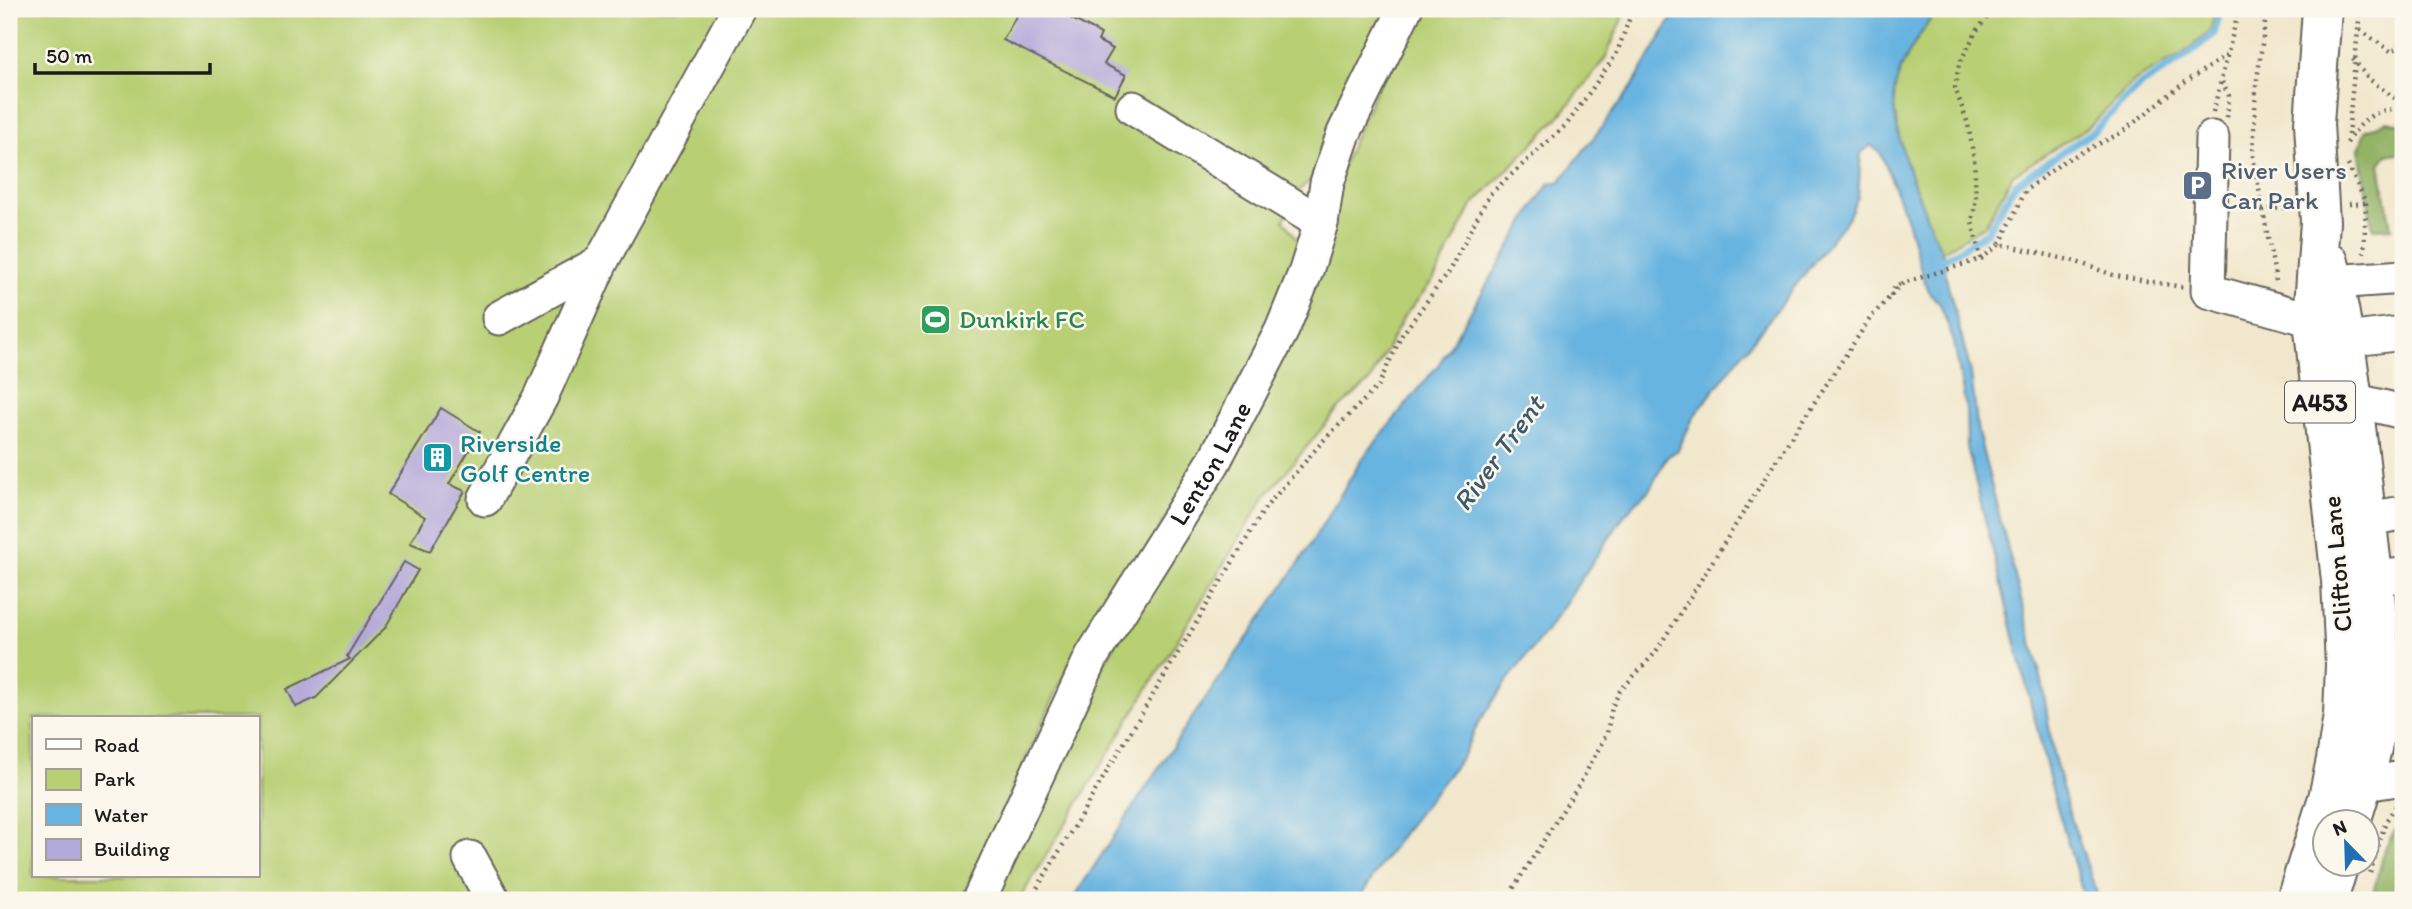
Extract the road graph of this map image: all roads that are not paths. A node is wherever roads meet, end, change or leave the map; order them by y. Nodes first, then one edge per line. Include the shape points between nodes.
1 (739, 9) edge
2 (1405, 9) edge
3 (2322, 9) edge
4 (1133, 108) dead end
5 (2212, 138) road end
6 (1321, 223) junction
7 (601, 262) junction
8 (2403, 277) edge
9 (2334, 315) junction
10 (499, 318) dead end
11 (2403, 333) edge
12 (2353, 400) junction
13 (2403, 412) edge
14 (485, 499) dead end
15 (2385, 516) edge
16 (2372, 578) edge
17 (2403, 778) edge
18 (2346, 788) junction
19 (2349, 808) edge
20 (470, 858) dead end
21 (2346, 878) edge
22 (494, 900) edge
23 (979, 900) edge
24 (2296, 900) edge
25 (2328, 900) edge

1 - 7 street
2 - 6 street, Lenton Lane via 1344,133 1327,183
3 - 9 main road, Clifton Lane / A453 via 2314,124 2320,222
4 - 6 street
5 - 9 street via 2208,291
6 - 23 street, Lenton Lane via 1282,330 1213,463 1092,656
7 - 10 street
7 - 14 street via 541,397
8 - 9 street
9 - 11 street
9 - 12 main road, Clifton Lane / A453
9 - 16 main road, Clifton Lane / A453
12 - 13 street
12 - 15 main road, Clifton Lane / A453
15 - 16 main road, Clifton Lane / A453
16 - 18 main road, Clifton Lane / A453 via 2378,712
17 - 18 street
18 - 19 main road, Clifton Lane / A453
18 - 24 main road, Clifton Lane / A453
20 - 22 street
21 - 25 main road

